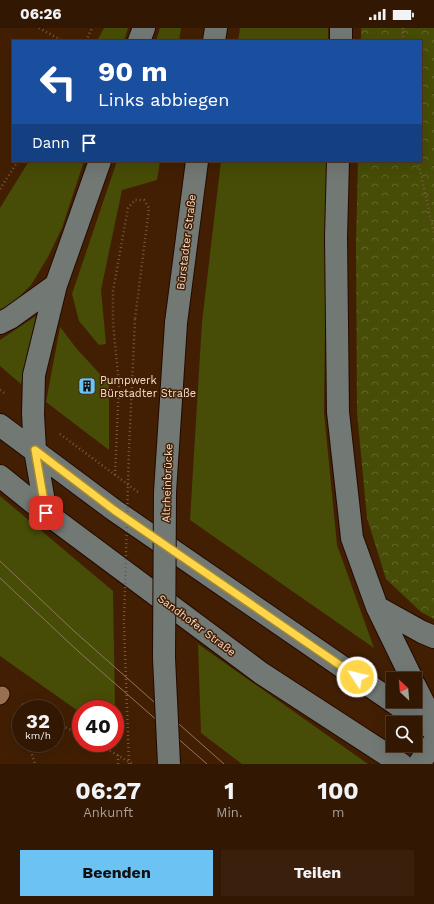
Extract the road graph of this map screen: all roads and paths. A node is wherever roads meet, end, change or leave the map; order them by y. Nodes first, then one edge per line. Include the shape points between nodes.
1 (39, 28) edge
2 (92, 28) edge
3 (144, 28) edge
4 (216, 28) edge
5 (341, 28) edge
6 (404, 28) edge
7 (61, 40) edge
8 (86, 40) edge
9 (140, 40) edge
10 (214, 40) edge
11 (341, 40) edge
12 (403, 40) edge
13 (17, 162) edge
14 (100, 162) edge
15 (197, 162) edge
16 (338, 162) edge
17 (418, 162) edge
18 (0, 189) edge
19 (434, 233) edge
20 (56, 285) junction
21 (0, 323) edge
22 (176, 323) joint
23 (0, 425) edge
24 (35, 450) junction
25 (115, 475) dead end
26 (0, 476) edge
27 (46, 513) junction
28 (377, 607) junction
29 (434, 637) edge
30 (409, 672) edge
31 (422, 700) edge
32 (434, 723) edge
33 (434, 730) edge
34 (434, 742) edge
35 (31, 752) edge
36 (114, 752) edge
37 (118, 754) junction
38 (35, 764) edge
39 (118, 764) edge
40 (128, 764) edge
41 (133, 764) edge
42 (169, 764) edge
43 (401, 764) edge
44 (419, 764) edge

1 - 7 path
2 - 8 path
3 - 9 main road
4 - 10 main road
5 - 11 main road
6 - 12 path
13 - 18 path
14 - 20 main road
15 - 22 main road, Bürstadter Straße
16 - 28 main road via 338,412 352,538
17 - 19 path
20 - 21 main road
20 - 24 main road via 34,375
22 - 42 main road, Altrheinbrücke, bridge via 165,492 164,658
23 - 24 main road
24 - 27 main road
24 - 33 main road via 114,510
25 - 40 path, bridge via 119,384 113,323 113,291 128,208 135,200 144,200 149,208 135,319 127,495 124,616
26 - 27 main road, Sandhofer Straße
27 - 43 main road, Sandhofer Straße via 260,672
28 - 29 main road
28 - 30 main road
31 - 32 main road
34 - 44 main road
35 - 38 path
36 - 37 path
37 - 39 path
37 - 41 path

